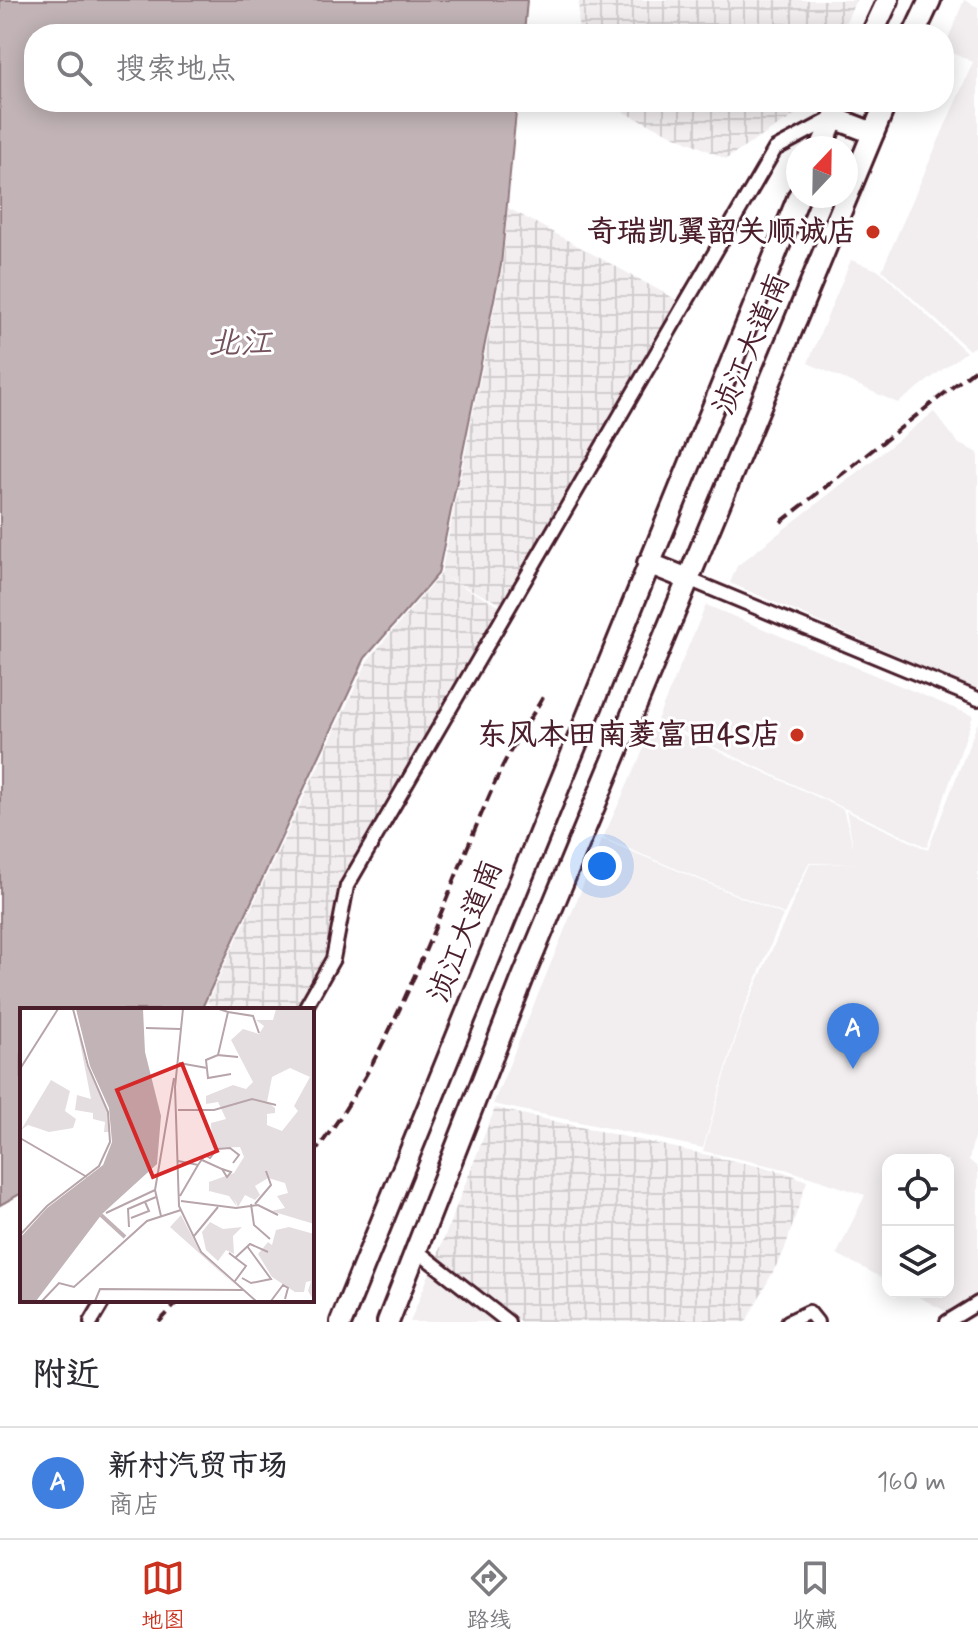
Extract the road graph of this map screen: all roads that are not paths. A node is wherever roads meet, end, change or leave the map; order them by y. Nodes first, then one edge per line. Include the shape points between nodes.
1 (888, 0) edge
2 (930, 0) edge
3 (877, 24) edge
4 (919, 24) edge
5 (835, 112) edge
6 (837, 112) edge
7 (841, 112) edge
8 (882, 112) edge
9 (873, 133) junction
10 (826, 136) edge
11 (794, 208) edge
12 (648, 563) junction
13 (688, 579) junction
14 (978, 699) edge
15 (305, 1008) edge
16 (416, 1250) junction
17 (103, 1302) edge
18 (978, 1303) edge
19 (91, 1322) edge
20 (341, 1322) edge
21 (388, 1322) edge
22 (508, 1322) edge
23 (788, 1322) edge
24 (817, 1322) edge
25 (947, 1322) edge

1 - 3 main road
2 - 4 main road
5 - 15 street via 775,149 347,886 333,959
6 - 10 main road
7 - 9 main road
8 - 9 main road, 浈江大道南
9 - 13 main road, 浈江大道南
11 - 12 main road, 浈江大道南
12 - 13 main road
12 - 20 main road, 浈江大道南
13 - 14 street
13 - 16 main road, 浈江大道南
16 - 21 main road, 浈江大道南
16 - 22 street
17 - 19 street
18 - 25 street
23 - 24 street via 809,1312

